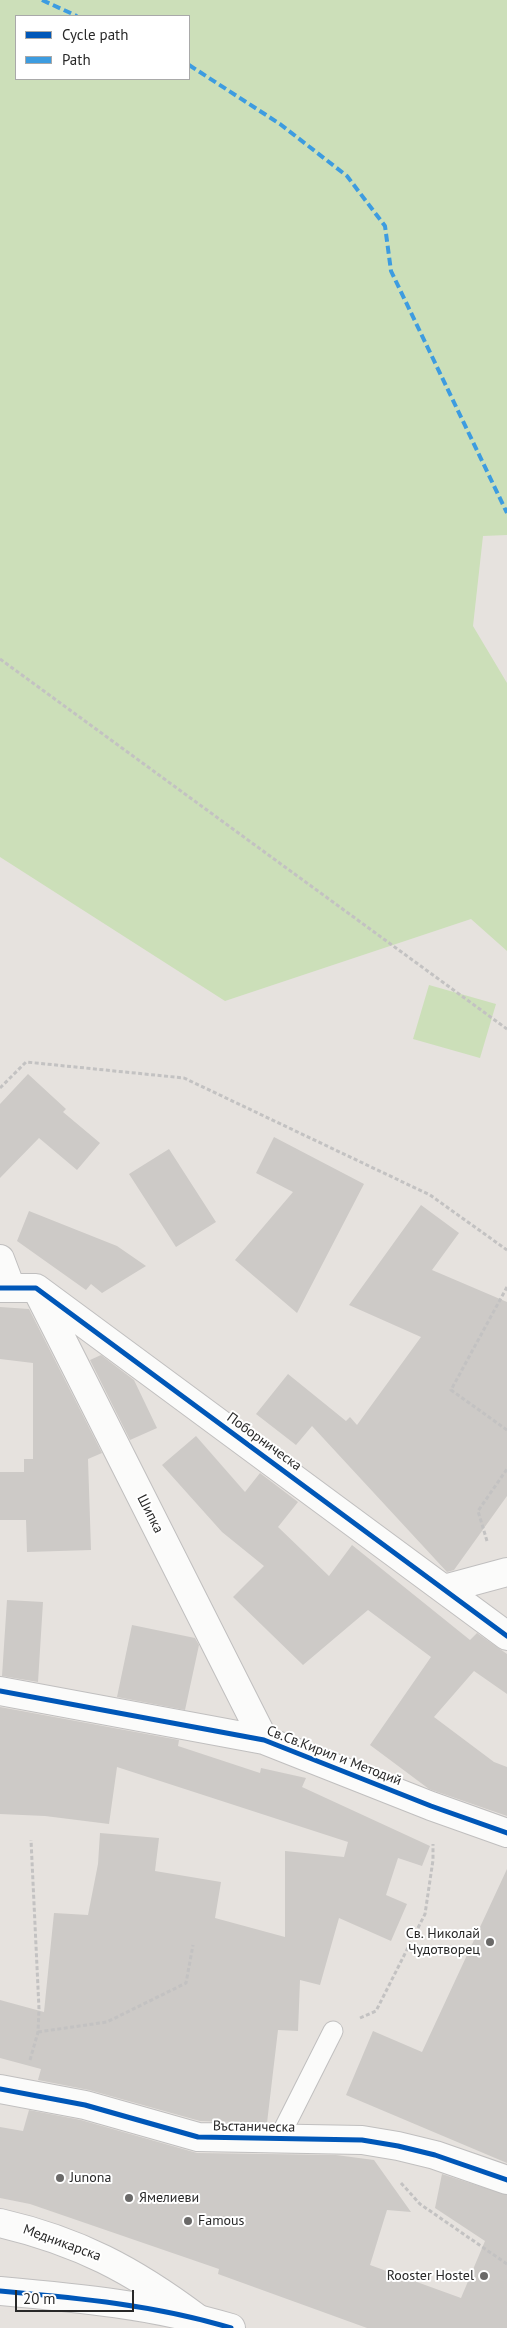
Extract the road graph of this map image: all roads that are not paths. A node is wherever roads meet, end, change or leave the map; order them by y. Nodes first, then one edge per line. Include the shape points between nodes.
1 (0, 1259) edge
2 (16, 1288) edge
3 (502, 1574) edge
4 (444, 1588) junction
5 (507, 1636) edge
6 (0, 1691) edge
7 (264, 1740) junction
8 (507, 1834) edge
9 (333, 2031) road end
10 (11, 2091) edge
11 (279, 2138) junction
12 (507, 2180) edge
13 (0, 2223) edge
14 (0, 2291) edge
15 (197, 2318) junction
16 (231, 2328) edge

1 - 2 street
2 - 4 street, Поборническа
2 - 7 street, Шипка
3 - 4 street
4 - 5 street, Поборническа
6 - 7 street, Св.Св.Кирил и Методий
7 - 8 street, Св.Св.Кирил и Методий
9 - 11 lane
10 - 11 street, Въстаническа via 85,2105 198,2137
11 - 12 street, Въстаническа via 362,2140 398,2146
13 - 15 street, Медникарска via 75,2245 109,2260 157,2288
14 - 15 street via 96,2300
15 - 16 street

